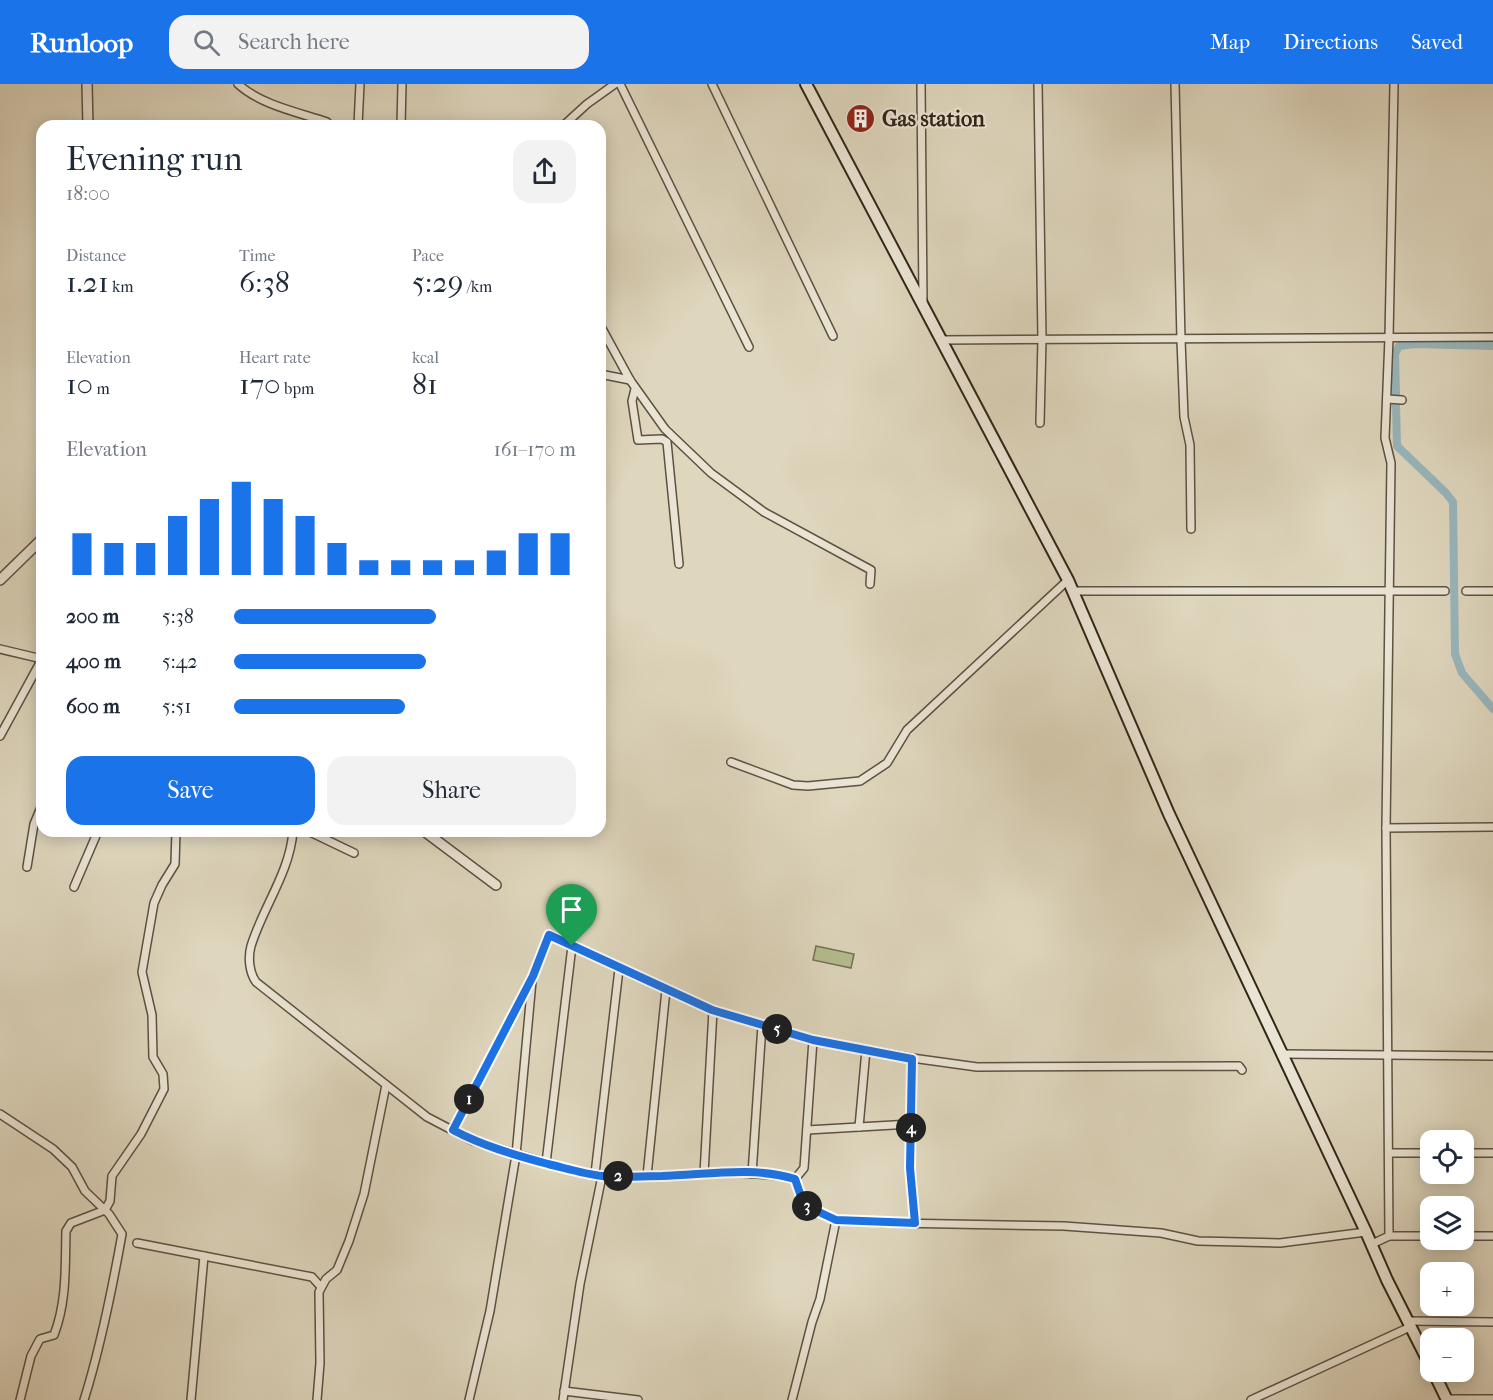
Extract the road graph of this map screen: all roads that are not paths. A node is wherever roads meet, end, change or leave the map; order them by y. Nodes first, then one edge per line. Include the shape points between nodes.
1 (87, 84) edge
2 (238, 84) edge
3 (360, 84) edge
4 (402, 84) edge
5 (615, 84) edge
6 (620, 84) edge
7 (712, 84) edge
8 (806, 84) edge
9 (921, 84) edge
10 (1038, 84) edge
11 (1175, 84) edge
12 (1394, 84) edge
13 (88, 120) edge
14 (321, 120) edge
15 (358, 120) edge
16 (401, 120) edge
17 (569, 120) edge
18 (923, 303) junction
19 (606, 336) edge
20 (832, 336) dead end
21 (1493, 337) edge
22 (1389, 338) junction
23 (1042, 339) junction
24 (942, 340) junction
25 (1181, 340) junction
26 (749, 346) dead end
27 (606, 375) edge
28 (630, 380) junction
29 (635, 389) junction
30 (1387, 399) junction
31 (1402, 400) dead end
32 (1040, 423) dead end
33 (1191, 529) dead end
34 (36, 548) edge
35 (679, 564) dead end
36 (0, 580) edge
37 (1068, 580) junction
38 (870, 584) dead end
39 (1072, 591) junction
40 (1445, 591) dead end
41 (1466, 591) dead end
42 (1493, 591) edge
43 (1389, 592) junction
44 (1, 651) edge
45 (36, 658) edge
46 (36, 670) edge
47 (0, 736) edge
48 (731, 762) dead end
49 (36, 818) edge
50 (1493, 827) edge
51 (1386, 828) junction
52 (95, 837) edge
53 (176, 837) edge
54 (292, 837) edge
55 (321, 837) edge
56 (432, 837) edge
57 (354, 853) dead end
58 (27, 867) dead end
59 (496, 885) dead end
60 (74, 887) dead end
61 (572, 946) junction
62 (619, 969) junction
63 (533, 976) junction
64 (666, 990) junction
65 (712, 1010) junction
66 (762, 1025) junction
67 (813, 1040) junction
68 (866, 1050) junction
69 (1283, 1054) junction
70 (1387, 1055) junction
71 (1493, 1056) edge
72 (912, 1059) junction
73 (1242, 1070) dead end
74 (386, 1085) junction
75 (0, 1114) edge
76 (911, 1124) junction
77 (859, 1127) junction
78 (453, 1130) junction
79 (807, 1130) junction
80 (1389, 1153) junction
81 (1420, 1153) edge
82 (1474, 1153) edge
83 (1493, 1153) edge
84 (516, 1155) junction
85 (546, 1163) junction
86 (704, 1174) junction
87 (752, 1174) junction
88 (598, 1175) junction
89 (647, 1176) junction
90 (795, 1179) junction
91 (105, 1210) junction
92 (836, 1220) junction
93 (915, 1223) junction
94 (1366, 1232) junction
95 (1389, 1236) junction
96 (1420, 1236) edge
97 (1474, 1236) edge
98 (1493, 1236) edge
99 (137, 1243) dead end
100 (1372, 1244) junction
101 (204, 1256) junction
102 (321, 1287) junction
103 (1493, 1322) edge
104 (1409, 1324) junction
105 (1420, 1346) edge
106 (1438, 1382) edge
107 (564, 1391) junction
108 (1447, 1399) edge
109 (1493, 1399) edge
110 (20, 1400) edge
111 (84, 1400) edge
112 (191, 1400) edge
113 (317, 1400) edge
114 (469, 1400) edge
115 (563, 1400) edge
116 (638, 1400) edge
117 (792, 1400) edge
118 (1251, 1400) edge

1 - 13 street
2 - 14 street via 266,102
3 - 15 street
4 - 16 street
5 - 17 street
6 - 26 street
7 - 20 street
8 - 18 main road
9 - 18 street
10 - 23 street
11 - 25 street
12 - 22 street
18 - 24 main road
19 - 28 street
21 - 22 street
22 - 25 street
22 - 30 street
23 - 24 street
23 - 25 street
23 - 32 street
24 - 37 main road
25 - 33 street via 1184,417 1190,446
27 - 28 street
28 - 29 street
29 - 35 street via 632,401 638,440 667,442
29 - 38 street via 665,429 711,472 764,512 871,570
30 - 31 street
30 - 43 street via 1385,438 1391,463
34 - 36 street
37 - 39 main road
37 - 48 street via 907,730 887,763 860,781 793,785
39 - 43 street
39 - 69 main road via 1169,814
40 - 43 street
41 - 42 street
43 - 51 street
44 - 45 street
46 - 47 street
49 - 58 street
50 - 51 street
51 - 70 street
52 - 60 street
53 - 91 street via 175,864 153,903 142,972 152,1016 153,1057 163,1074 164,1089 141,1134 112,1176 110,1201
54 - 74 street via 277,887 251,948 250,974
55 - 57 street
56 - 59 street
61 - 62 street
61 - 63 street via 549,935
61 - 85 street
62 - 64 street
62 - 88 street
63 - 78 street
63 - 84 street
64 - 65 street
64 - 89 street
65 - 66 street
65 - 86 street
66 - 67 street
66 - 87 street
67 - 68 street
67 - 79 street
68 - 72 street
68 - 77 street
69 - 70 street
69 - 94 main road
70 - 71 street
70 - 80 street
72 - 73 street via 977,1067 1239,1066
72 - 76 street
74 - 78 street via 427,1117
74 - 102 street via 364,1194 349,1241 337,1270
75 - 91 street via 53,1149
76 - 77 street
76 - 93 street
77 - 79 street
78 - 84 street
79 - 90 street via 804,1168
80 - 81 street
80 - 95 street
82 - 83 street
84 - 85 street
84 - 114 street via 490,1311
85 - 88 street
86 - 87 street
86 - 89 street
87 - 90 street
88 - 89 street
88 - 107 street
90 - 92 street via 804,1205
91 - 110 street via 71,1223 66,1231 61,1317 54,1335 40,1339 31,1356
91 - 111 street via 122,1234 96,1363
92 - 93 street
92 - 117 street via 820,1299
93 - 94 street via 1064,1226 1161,1233 1198,1241 1280,1244
94 - 100 main road
95 - 96 street
95 - 100 street
97 - 98 street
99 - 101 street
100 - 104 main road
101 - 102 street via 312,1277
101 - 112 street
102 - 113 street
103 - 104 street
104 - 105 main road
104 - 118 street
106 - 108 main road
107 - 115 street
107 - 116 street
108 - 109 street

